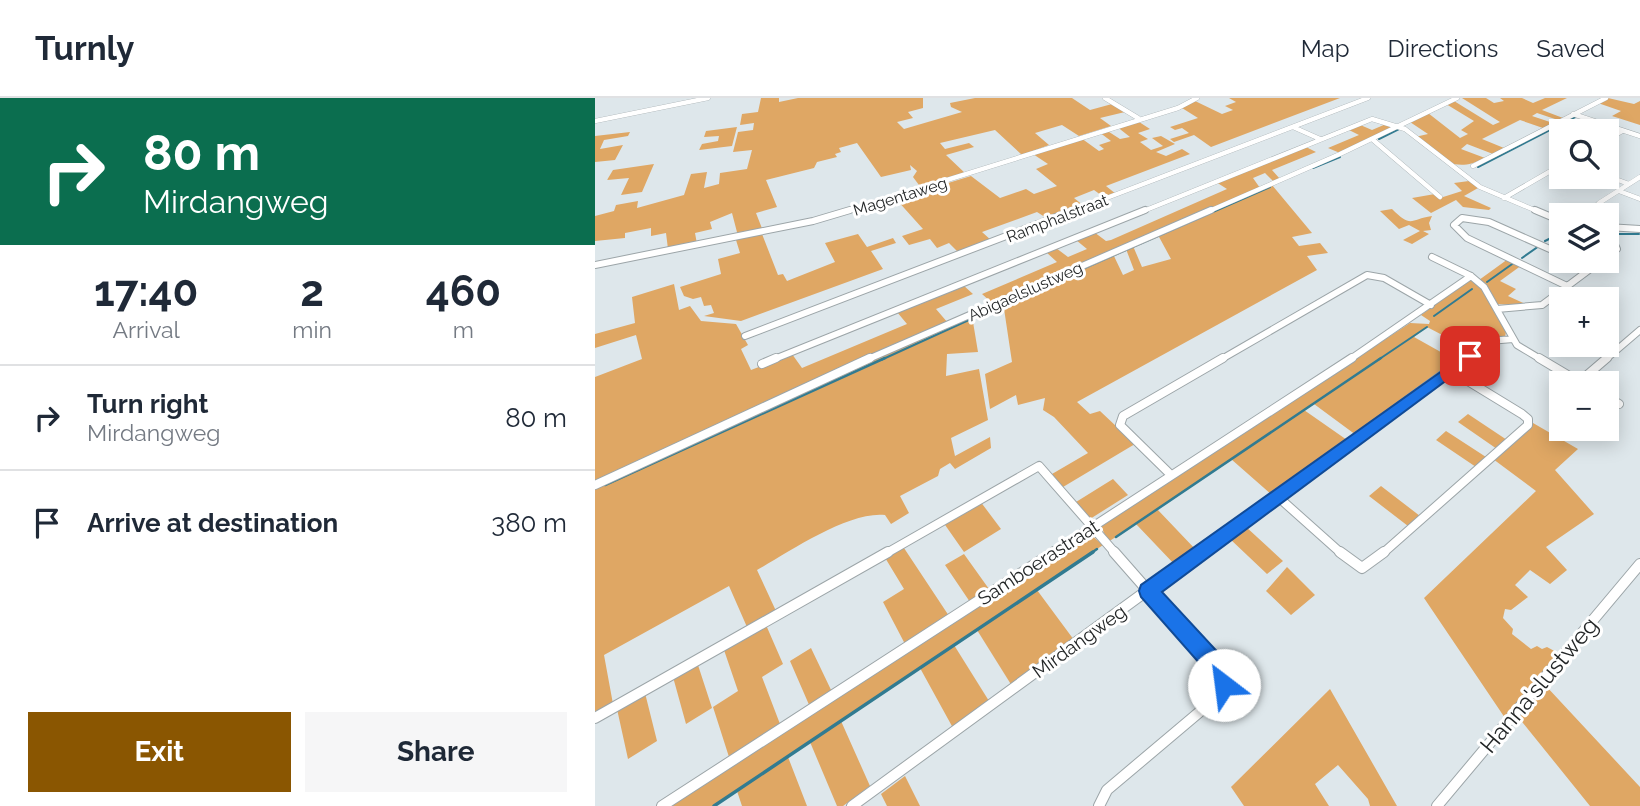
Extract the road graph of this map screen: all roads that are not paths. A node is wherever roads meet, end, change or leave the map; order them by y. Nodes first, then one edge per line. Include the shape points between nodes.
1 (708, 98) edge
2 (1105, 98) edge
3 (1197, 98) edge
4 (1368, 98) edge
5 (1457, 98) edge
6 (1605, 98) edge
7 (1573, 114) junction
8 (1138, 118) junction
9 (595, 121) edge
10 (1293, 127) junction
11 (1397, 127) junction
12 (1622, 131) junction
13 (1619, 133) edge
14 (1640, 136) edge
15 (1320, 139) junction
16 (1372, 139) junction
17 (1473, 166) dead end
18 (1549, 172) edge
19 (1640, 178) edge
20 (1619, 180) edge
21 (1629, 184) junction
22 (1619, 191) junction
23 (1440, 197) dead end
24 (1504, 198) junction
25 (1640, 199) edge
26 (1601, 203) edge
27 (1549, 216) edge
28 (1619, 228) edge
29 (1640, 229) edge
30 (1549, 249) edge
31 (1433, 257) dead end
32 (595, 265) edge
33 (1584, 273) edge
34 (1471, 276) junction
35 (1567, 286) junction
36 (1431, 305) junction
37 (1497, 309) junction
38 (1640, 330) edge
39 (745, 336) dead end
40 (1513, 340) junction
41 (762, 364) dead end
42 (1450, 370) junction
43 (1559, 371) edge
44 (1594, 371) edge
45 (1171, 475) junction
46 (595, 485) edge
47 (1277, 496) junction
48 (1093, 527) junction
49 (1640, 564) edge
50 (1148, 591) junction
51 (595, 718) edge
52 (1099, 805) edge
53 (662, 806) edge
54 (852, 806) edge
55 (1437, 806) edge

1 - 9 street
2 - 8 street
3 - 8 street, Magentaweg
4 - 10 street, Ramphalstraat
5 - 11 street, Abigaelslustweg
6 - 7 street
7 - 12 street
7 - 17 street
8 - 32 street, Magentaweg via 823,218
10 - 15 street
10 - 39 street, Ramphalstraat
11 - 15 street via 1372,119
11 - 16 street, Abigaelslustweg
11 - 24 street via 1480,187
12 - 13 street
12 - 14 street
15 - 41 street
16 - 23 street
16 - 46 street, Abigaelslustweg via 838,372
18 - 24 street
19 - 21 street
20 - 21 street
21 - 22 street
22 - 25 street
22 - 26 street
24 - 27 street
28 - 29 street
30 - 35 street via 1480,219 1462,218 1454,225 1467,237
31 - 34 street
33 - 35 street
34 - 36 street, Samboerastraat
34 - 37 street
35 - 37 street via 1536,307
36 - 45 street, Samboerastraat
36 - 45 street via 1384,278 1367,275 1123,416 1120,425
37 - 40 street
38 - 44 street
40 - 42 street, Mirdangweg via 1489,341
40 - 43 street
42 - 47 street, Mirdangweg
42 - 47 street via 1522,414 1528,425 1369,565 1362,568 1353,563
45 - 48 street, Samboerastraat
47 - 50 street, Mirdangweg
48 - 50 street
48 - 51 street via 1043,468 1033,467
48 - 53 street, Samboerastraat
49 - 55 street, Hanna'slustweg
50 - 52 street via 1217,667 1224,685 1222,693 1107,790
50 - 54 street, Mirdangweg

